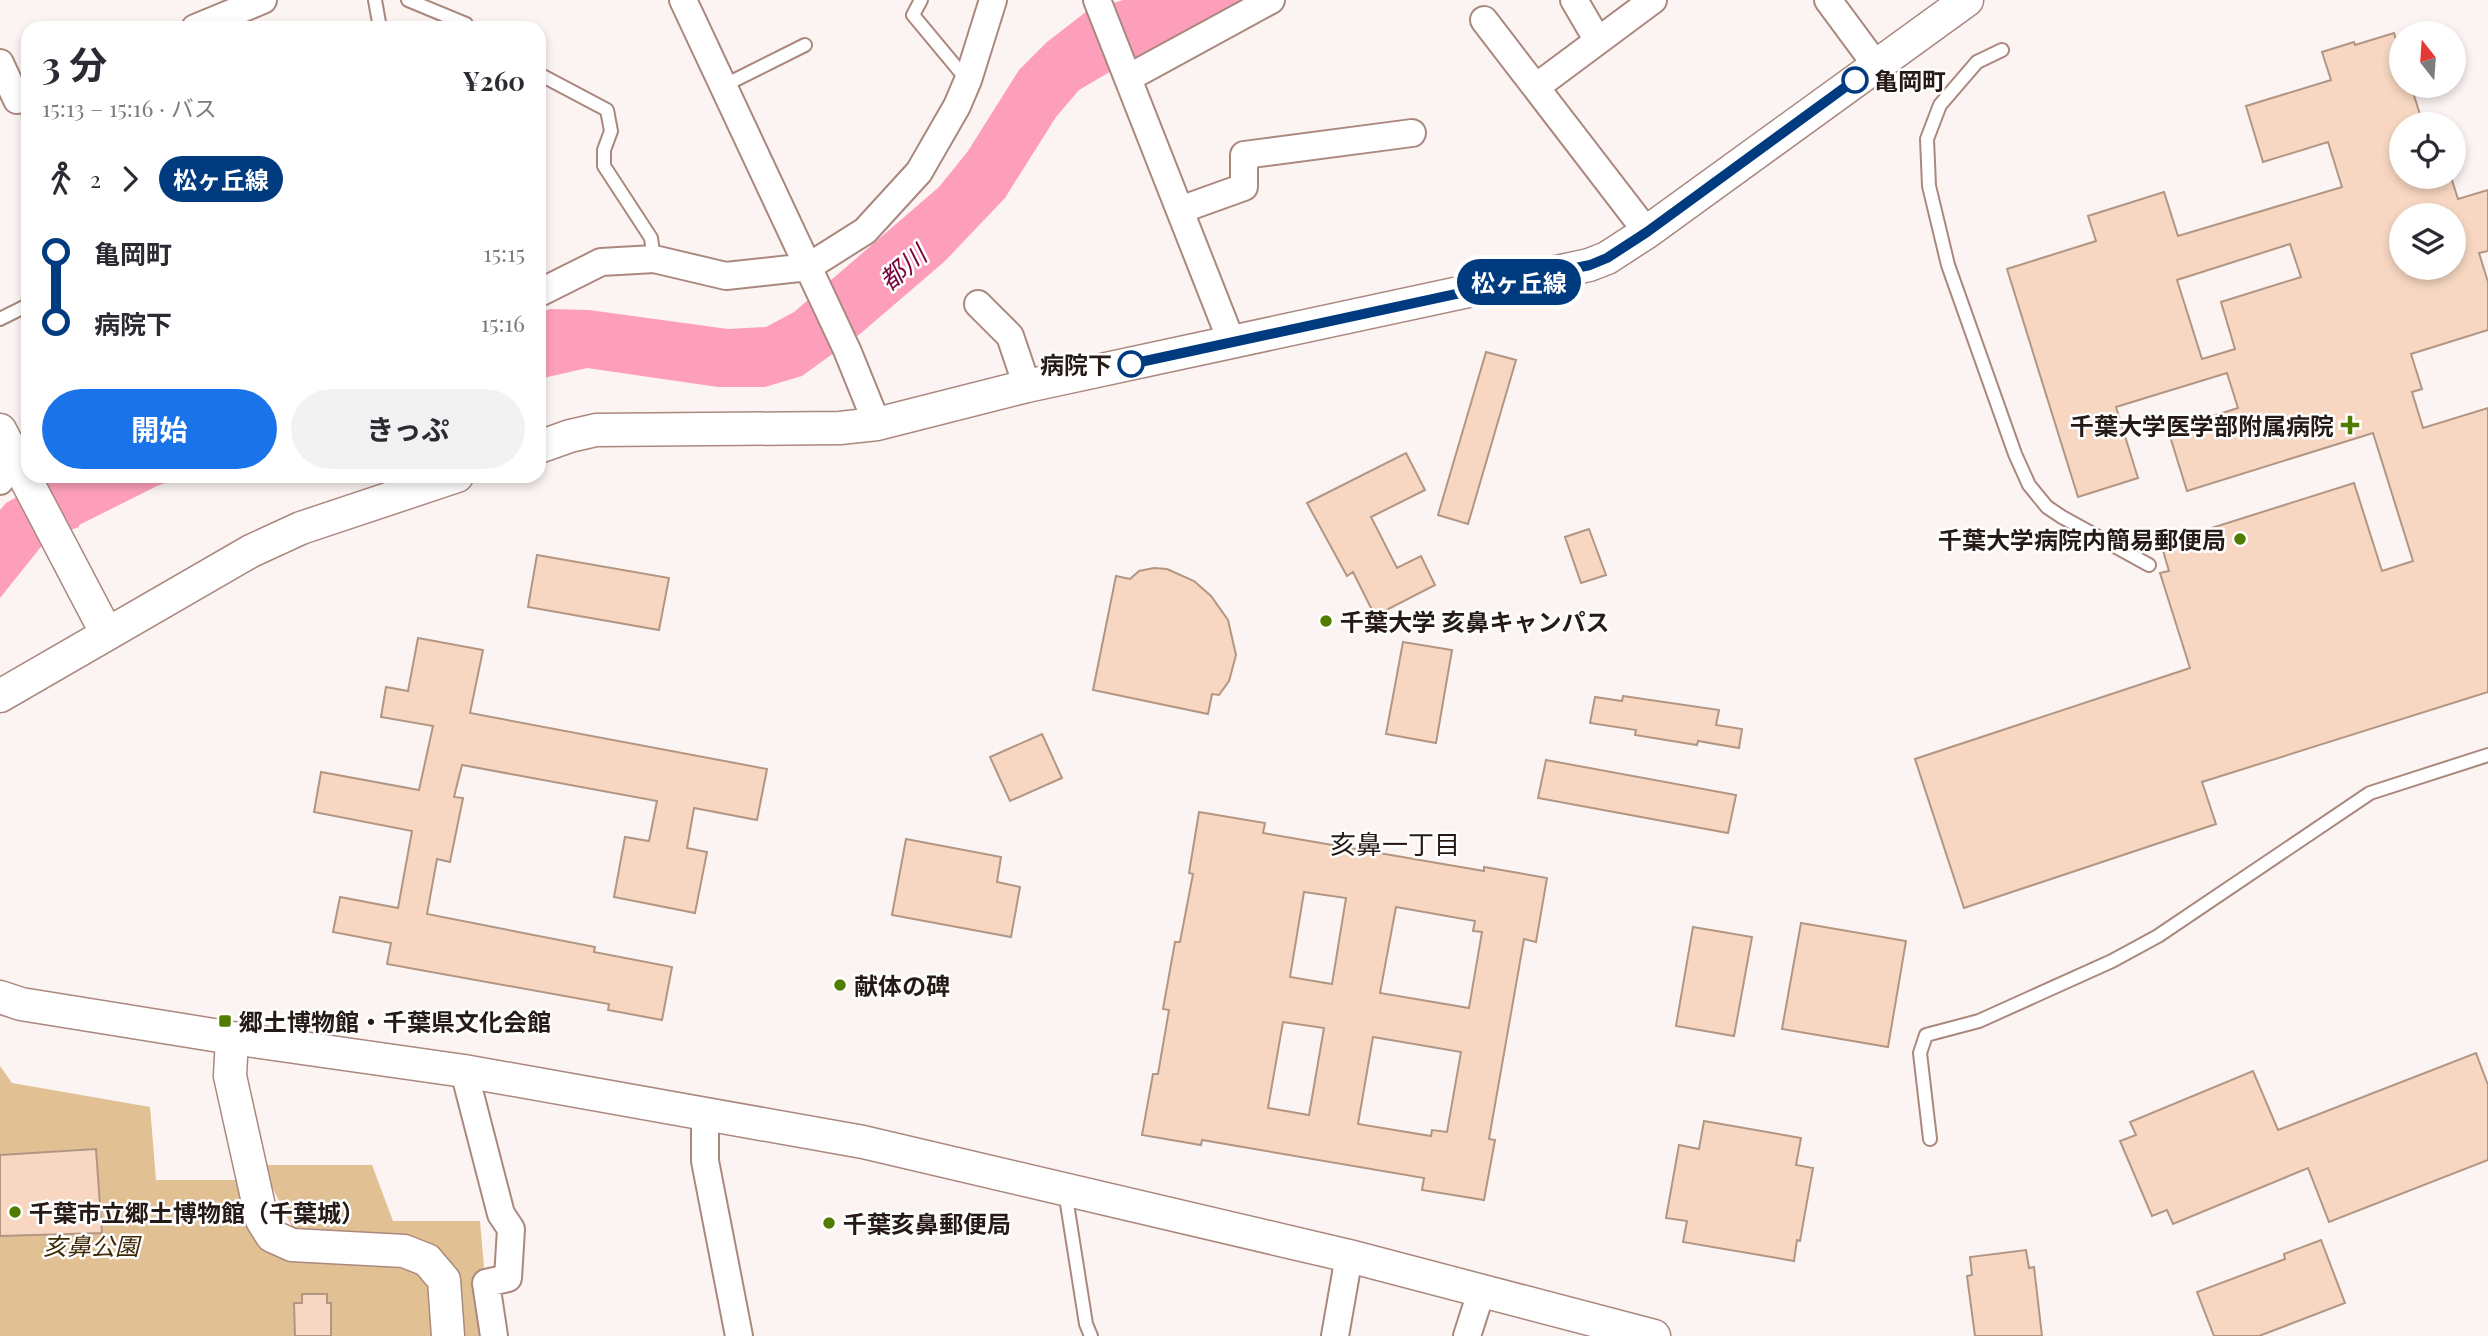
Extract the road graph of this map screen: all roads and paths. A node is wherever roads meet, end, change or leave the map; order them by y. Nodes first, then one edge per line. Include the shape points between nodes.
1 (263, 0) edge
2 (375, 0) edge
3 (408, 0) edge
4 (683, 0) edge
5 (920, 0) edge
6 (993, 0) edge
7 (1097, 0) edge
8 (1271, 0) edge
9 (1573, 0) edge
10 (1653, 0) edge
11 (1828, 0) edge
12 (1967, 0) edge
13 (1484, 20) dead end
14 (212, 21) edge
15 (379, 21) edge
16 (459, 21) edge
17 (1598, 41) junction
18 (805, 45) dead end
19 (2002, 50) dead end
20 (0, 63) edge
21 (1876, 65) junction
22 (546, 78) edge
23 (1128, 78) junction
24 (968, 80) junction
25 (723, 86) junction
26 (1536, 88) junction
27 (15, 101) edge
28 (1412, 133) dead end
29 (1180, 210) junction
30 (1647, 232) junction
31 (654, 259) junction
32 (812, 274) junction
33 (546, 290) edge
34 (978, 304) dead end
35 (21, 308) edge
36 (0, 319) edge
37 (1233, 343) junction
38 (1027, 386) junction
39 (877, 424) junction
40 (0, 430) edge
41 (546, 445) edge
42 (14, 464) edge
43 (24, 483) edge
44 (436, 483) edge
45 (2149, 565) dead end
46 (107, 634) junction
47 (0, 695) edge
48 (2488, 755) edge
49 (0, 997) edge
50 (232, 1038) junction
51 (464, 1071) junction
52 (705, 1113) junction
53 (1930, 1139) dead end
54 (1065, 1187) junction
55 (1349, 1256) junction
56 (1482, 1289) junction
57 (448, 1336) edge
58 (494, 1336) edge
59 (739, 1336) edge
60 (1091, 1336) edge
61 (1335, 1336) edge
62 (1466, 1336) edge
63 (1654, 1336) edge

1 - 14 street
2 - 15 lane
3 - 16 lane
4 - 25 street
5 - 24 lane via 913,15
6 - 24 street
7 - 23 street
8 - 23 street
9 - 17 street
10 - 17 street
11 - 21 street
12 - 21 street
13 - 26 street
17 - 26 street
18 - 25 lane
19 - 45 lane via 1978,62 1940,105 1927,139 1929,186 1948,265 2029,485 2047,507
20 - 27 street
21 - 30 street
22 - 31 lane via 607,110 611,131 604,166 651,238
23 - 29 street
24 - 32 street via 919,172 865,231
25 - 32 street
26 - 30 street
28 - 29 street via 1244,155 1244,187
29 - 37 street
30 - 37 street via 1607,258 1563,273
31 - 32 street via 726,276
31 - 33 street via 601,262
32 - 39 street
34 - 38 street via 1010,336
35 - 36 lane
37 - 38 street
38 - 39 street
39 - 41 street via 596,430
40 - 42 street
43 - 46 street
44 - 46 street via 263,545
46 - 47 street
48 - 53 lane via 2370,793 2158,936 1979,1021 1926,1035 1920,1053
49 - 50 street
50 - 51 street
50 - 57 street via 230,1076 262,1220 272,1236 292,1245 404,1251 427,1260 444,1280
51 - 52 street
51 - 58 street via 501,1214 511,1229 508,1278 486,1283
52 - 54 street
52 - 59 street via 705,1161
54 - 55 street
54 - 60 lane
55 - 56 street
55 - 61 street
56 - 62 street
56 - 63 street

